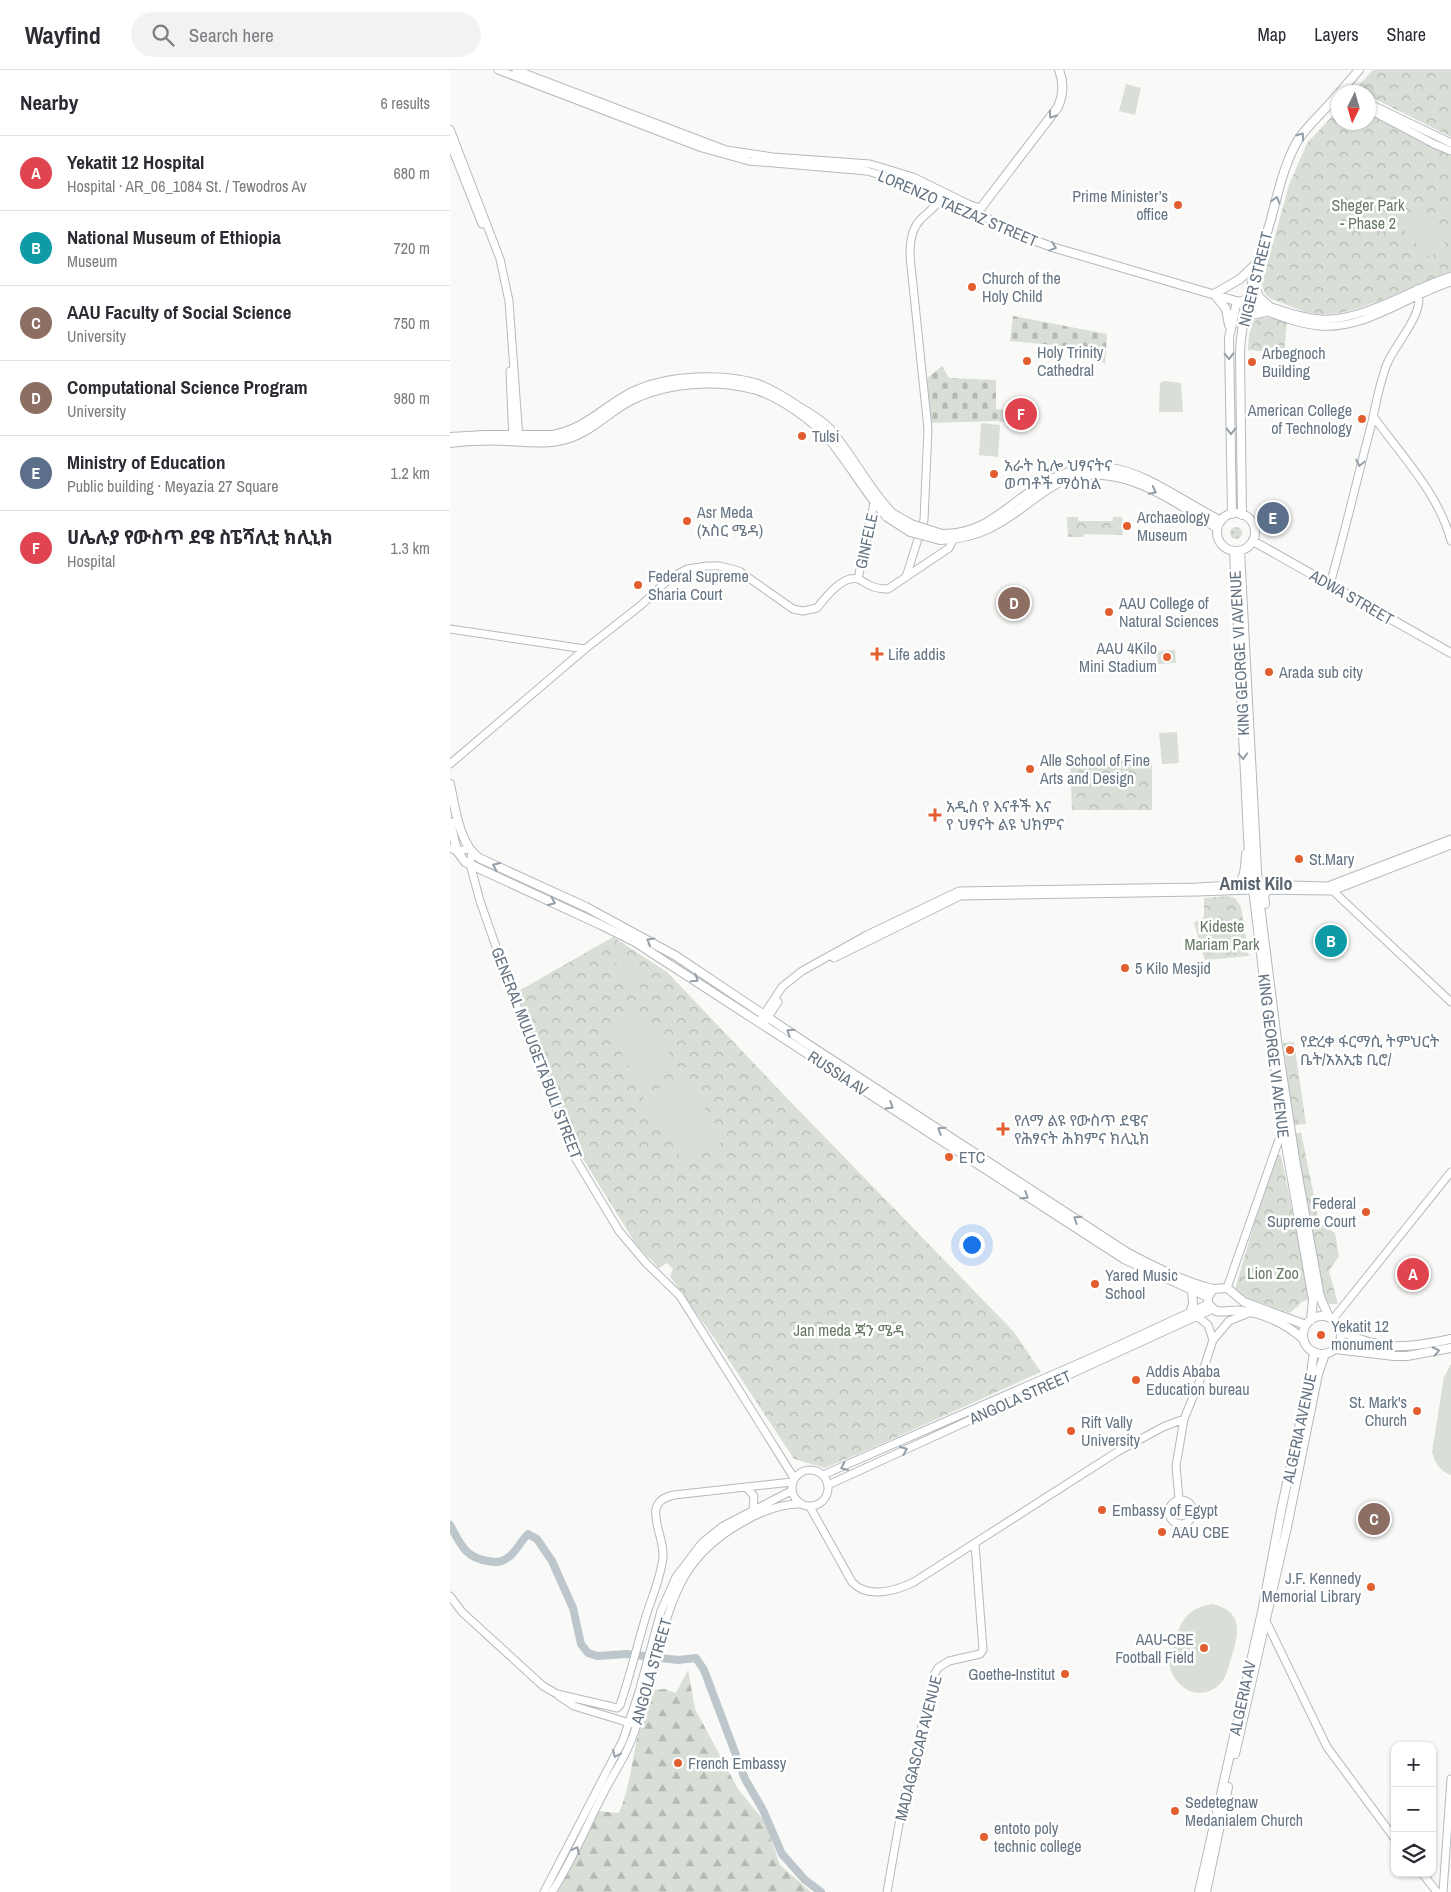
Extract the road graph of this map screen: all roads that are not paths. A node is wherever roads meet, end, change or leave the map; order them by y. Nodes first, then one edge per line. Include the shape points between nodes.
1 (498, 70) edge
2 (516, 70) edge
3 (1059, 70) edge
4 (1360, 70) edge
5 (1348, 85) edge
6 (1331, 103) edge
7 (600, 106) junction
8 (1376, 107) edge
9 (1376, 113) edge
10 (450, 129) edge
11 (450, 143) edge
12 (1451, 143) edge
13 (1451, 150) edge
14 (940, 199) junction
15 (953, 204) junction
16 (936, 207) junction
17 (979, 210) junction
18 (1259, 261) junction
19 (1451, 276) edge
20 (1253, 281) junction
21 (1451, 282) edge
22 (1418, 292) junction
23 (1214, 294) junction
24 (1237, 301) junction
25 (1247, 301) junction
26 (1268, 308) junction
27 (1242, 327) junction
28 (1230, 329) junction
29 (1373, 416) junction
30 (450, 437) edge
31 (516, 438) junction
32 (450, 443) edge
33 (876, 500) junction
34 (1232, 514) junction
35 (1242, 515) junction
36 (1219, 524) junction
37 (941, 537) junction
38 (953, 540) junction
39 (1252, 540) junction
40 (1451, 541) edge
41 (1237, 551) junction
42 (906, 577) junction
43 (858, 579) junction
44 (1330, 584) junction
45 (450, 629) edge
46 (585, 649) junction
47 (1451, 653) edge
48 (450, 764) edge
49 (450, 784) edge
50 (450, 822) edge
51 (1451, 839) edge
52 (1248, 840) junction
53 (1451, 845) edge
54 (454, 849) edge
55 (471, 851) junction
56 (1413, 857) junction
57 (470, 864) junction
58 (1235, 885) junction
59 (1255, 887) junction
60 (1330, 888) junction
61 (1268, 890) junction
62 (960, 894) junction
63 (572, 900) junction
64 (568, 909) junction
65 (1264, 936) junction
66 (1451, 1002) edge
67 (766, 1016) junction
68 (761, 1023) junction
69 (1290, 1122) junction
70 (1283, 1128) junction
71 (1451, 1172) edge
72 (1300, 1205) junction
73 (1096, 1232) junction
74 (1092, 1239) junction
75 (1126, 1256) junction
76 (1213, 1288) junction
77 (1227, 1288) junction
78 (1192, 1290) junction
79 (1210, 1303) junction
80 (1243, 1306) junction
81 (1251, 1312) junction
82 (1193, 1315) junction
83 (1331, 1318) junction
84 (1309, 1322) junction
85 (1341, 1331) junction
86 (1303, 1338) junction
87 (1451, 1339) edge
88 (1213, 1340) junction
89 (1407, 1347) junction
90 (1451, 1348) edge
91 (1335, 1349) junction
92 (1314, 1352) junction
93 (1325, 1354) junction
94 (1407, 1356) junction
95 (1307, 1407) junction
96 (1184, 1419) junction
97 (1163, 1427) junction
98 (1180, 1438) junction
99 (875, 1453) junction
100 (879, 1461) junction
101 (823, 1476) junction
102 (793, 1480) junction
103 (828, 1485) junction
104 (747, 1488) junction
105 (791, 1490) junction
106 (1179, 1499) dead end
107 (1287, 1503) junction
108 (800, 1504) junction
109 (810, 1506) junction
110 (753, 1509) junction
111 (715, 1536) junction
112 (974, 1544) junction
113 (450, 1596) edge
114 (1262, 1612) junction
115 (1266, 1621) junction
116 (557, 1694) junction
117 (632, 1724) junction
118 (1451, 1779) edge
119 (1391, 1833) edge
120 (1425, 1877) edge
121 (544, 1892) edge
122 (552, 1892) edge
123 (887, 1892) edge
124 (1200, 1892) edge
125 (1206, 1892) edge
126 (1437, 1892) edge
127 (1443, 1892) edge

1 - 7 main road, LORENZO TAEZAZ STREET
2 - 7 main road, LORENZO TAEZAZ STREET
3 -> 17 main road via 1062,93 1058,107
4 - 5 main road, NIGER STREET
18 -> 6 main road, NIGER STREET via 1293,150 1301,135
7 - 14 main road, LORENZO TAEZAZ STREET via 732,158 867,171 904,182
7 - 17 main road, LORENZO TAEZAZ STREET via 726,150 870,164 896,171
8 - 12 main road
9 - 13 main road
10 - 31 main road via 506,279
11 - 31 main road via 503,284
14 - 15 main road, LORENZO TAEZAZ STREET
14 - 16 main road
15 - 16 main road
15 - 17 main road, LORENZO TAEZAZ STREET
16 - 42 main road via 914,227 910,246 928,429 924,520
17 -> 23 main road, LORENZO TAEZAZ STREET via 1018,234 1052,247
18 - 20 main road, NIGER STREET
18 - 23 main road via 1228,288
19 - 22 main road
20 - 25 main road, NIGER STREET
20 - 26 main road
21 - 22 main road
22 - 26 main road via 1387,310 1347,320 1312,318
22 - 29 main road via 1418,310 1391,354 1379,383
23 - 24 main road, LORENZO TAEZAZ STREET
23 - 28 main road via 1226,310
24 - 25 main road, LORENZO TAEZAZ STREET
24 - 28 main road, NIGER STREET
25 - 26 main road
25 - 27 main road, NIGER STREET
26 - 27 main road via 1252,315
27 - 35 main road, NIGER STREET
28 -> 34 main road, NIGER STREET
29 - 40 main road via 1442,514
29 -> 44 main road
30 - 31 main road via 484,435
31 - 32 main road
31 - 33 main road via 564,432 594,418 639,388 695,377 741,381 764,386 828,427
33 - 37 main road, bridge via 910,532
33 - 43 main road, GINFELE
34 - 35 main road
34 - 36 main road
35 - 39 main road via 1253,525
36 - 37 main road via 1152,482 1122,471 1095,467 1060,474 996,518 964,533
38 -> 36 main road via 988,530 1060,482 1091,475 1113,475 1138,483
36 - 41 main road via 1220,543
37 - 38 main road
38 - 42 main road via 949,548
39 - 41 main road via 1250,545
39 - 44 main road, ADWA STREET
41 -> 52 main road, KING GEORGE VI AVENUE
41 - 59 main road, KING GEORGE VI AVENUE
42 - 43 main road via 888,589 876,588
43 - 46 main road via 845,581 829,592 817,608 803,611 793,609 739,571 707,566 686,569
44 - 47 main road, ADWA STREET
45 - 46 main road
46 - 48 main road
49 - 55 main road via 464,841
50 - 54 main road
51 - 56 main road
52 - 58 main road via 1243,877
52 - 59 main road, KING GEORGE VI AVENUE
53 - 56 main road
54 - 55 main road
54 - 57 main road, RUSSIA AV
55 - 57 main road
63 -> 55 main road, RUSSIA AV via 479,858
56 - 60 main road
57 -> 64 main road, RUSSIA AV
57 - 102 main road, GENERAL MULUGETA BULI STREET via 510,989 574,1156 619,1231 680,1296
58 - 59 main road
58 - 62 main road
59 - 60 main road
59 - 61 main road
59 - 62 main road via 1197,892
59 - 65 main road, KING GEORGE VI AVENUE
59 - 70 main road, KING GEORGE VI AVENUE
60 - 61 main road
60 - 66 main road
61 - 65 main road via 1264,895
62 - 67 main road via 839,953 787,988
63 - 64 main road
67 -> 63 main road, RUSSIA AV via 676,956
64 -> 68 main road, RUSSIA AV via 635,942
65 - 69 main road, KING GEORGE VI AVENUE
67 - 68 main road
73 -> 67 main road, RUSSIA AV
68 -> 74 main road, RUSSIA AV
69 - 70 main road
69 - 72 main road, KING GEORGE VI AVENUE
70 - 72 main road, KING GEORGE VI AVENUE
70 - 77 main road
71 - 83 main road
72 - 83 main road, KING GEORGE VI AVENUE via 1320,1297
72 - 84 main road, KING GEORGE VI AVENUE via 1312,1300
73 - 74 main road
73 - 75 main road, RUSSIA AV
74 - 75 main road, RUSSIA AV
75 - 76 main road, RUSSIA AV
75 - 78 main road, RUSSIA AV
76 - 77 main road, RUSSIA AV
76 - 79 main road
77 - 80 main road
78 - 79 main road, RUSSIA AV
78 - 82 main road
79 - 80 main road via 1220,1312
79 - 82 main road, ANGOLA STREET
80 - 81 main road
80 - 84 main road
81 - 86 main road via 1287,1326
81 - 88 main road via 1228,1322
82 - 88 main road via 1208,1325
82 - 99 main road
100 -> 82 main road, ANGOLA STREET
83 - 84 main road via 1317,1317
83 - 85 main road
84 - 86 main road
85 - 89 main road via 1368,1343
85 - 91 main road
86 - 92 main road
87 - 89 main road
88 - 96 main road
89 - 94 main road
94 -> 90 main road
91 - 93 main road
91 - 94 main road
92 - 93 main road
92 - 95 main road, ALGERIA AVENUE
93 - 95 main road, ALGERIA AVENUE
95 - 107 main road, ALGERIA AVENUE
96 - 97 main road
96 - 98 main road
97 - 98 main road via 1174,1430
97 - 112 main road via 1117,1452
98 - 106 main road via 1176,1466
99 - 100 main road
99 -> 101 main road
100 - 103 main road, ANGOLA STREET
101 - 102 main road via 808,1470
101 - 103 main road
102 - 104 main road
102 - 105 main road
103 - 109 main road via 824,1500
104 - 110 main road via 754,1496
104 - 116 main road via 674,1495 659,1502 656,1513 663,1556 620,1705 614,1708
105 - 108 main road
105 - 110 main road
107 - 114 main road, ALGERIA AV
107 - 115 main road, ALGERIA AV
108 - 109 main road
108 - 111 main road, ANGOLA STREET via 784,1505 756,1515
109 - 112 main road via 858,1588 896,1590
110 - 111 main road via 723,1526
111 - 117 main road, ANGOLA STREET via 678,1586
112 - 123 main road, MADAGASCAR AVENUE via 983,1650 980,1654 944,1664 935,1673 902,1807
113 - 116 main road via 486,1634 543,1686
114 - 115 main road
114 - 124 main road, ALGERIA AV
115 - 119 main road via 1327,1747
115 - 125 main road, ALGERIA AV
116 - 117 main road via 574,1706
117 -> 121 main road
122 -> 117 main road, ANGOLA STREET via 620,1764
118 - 127 main road
120 - 126 main road

